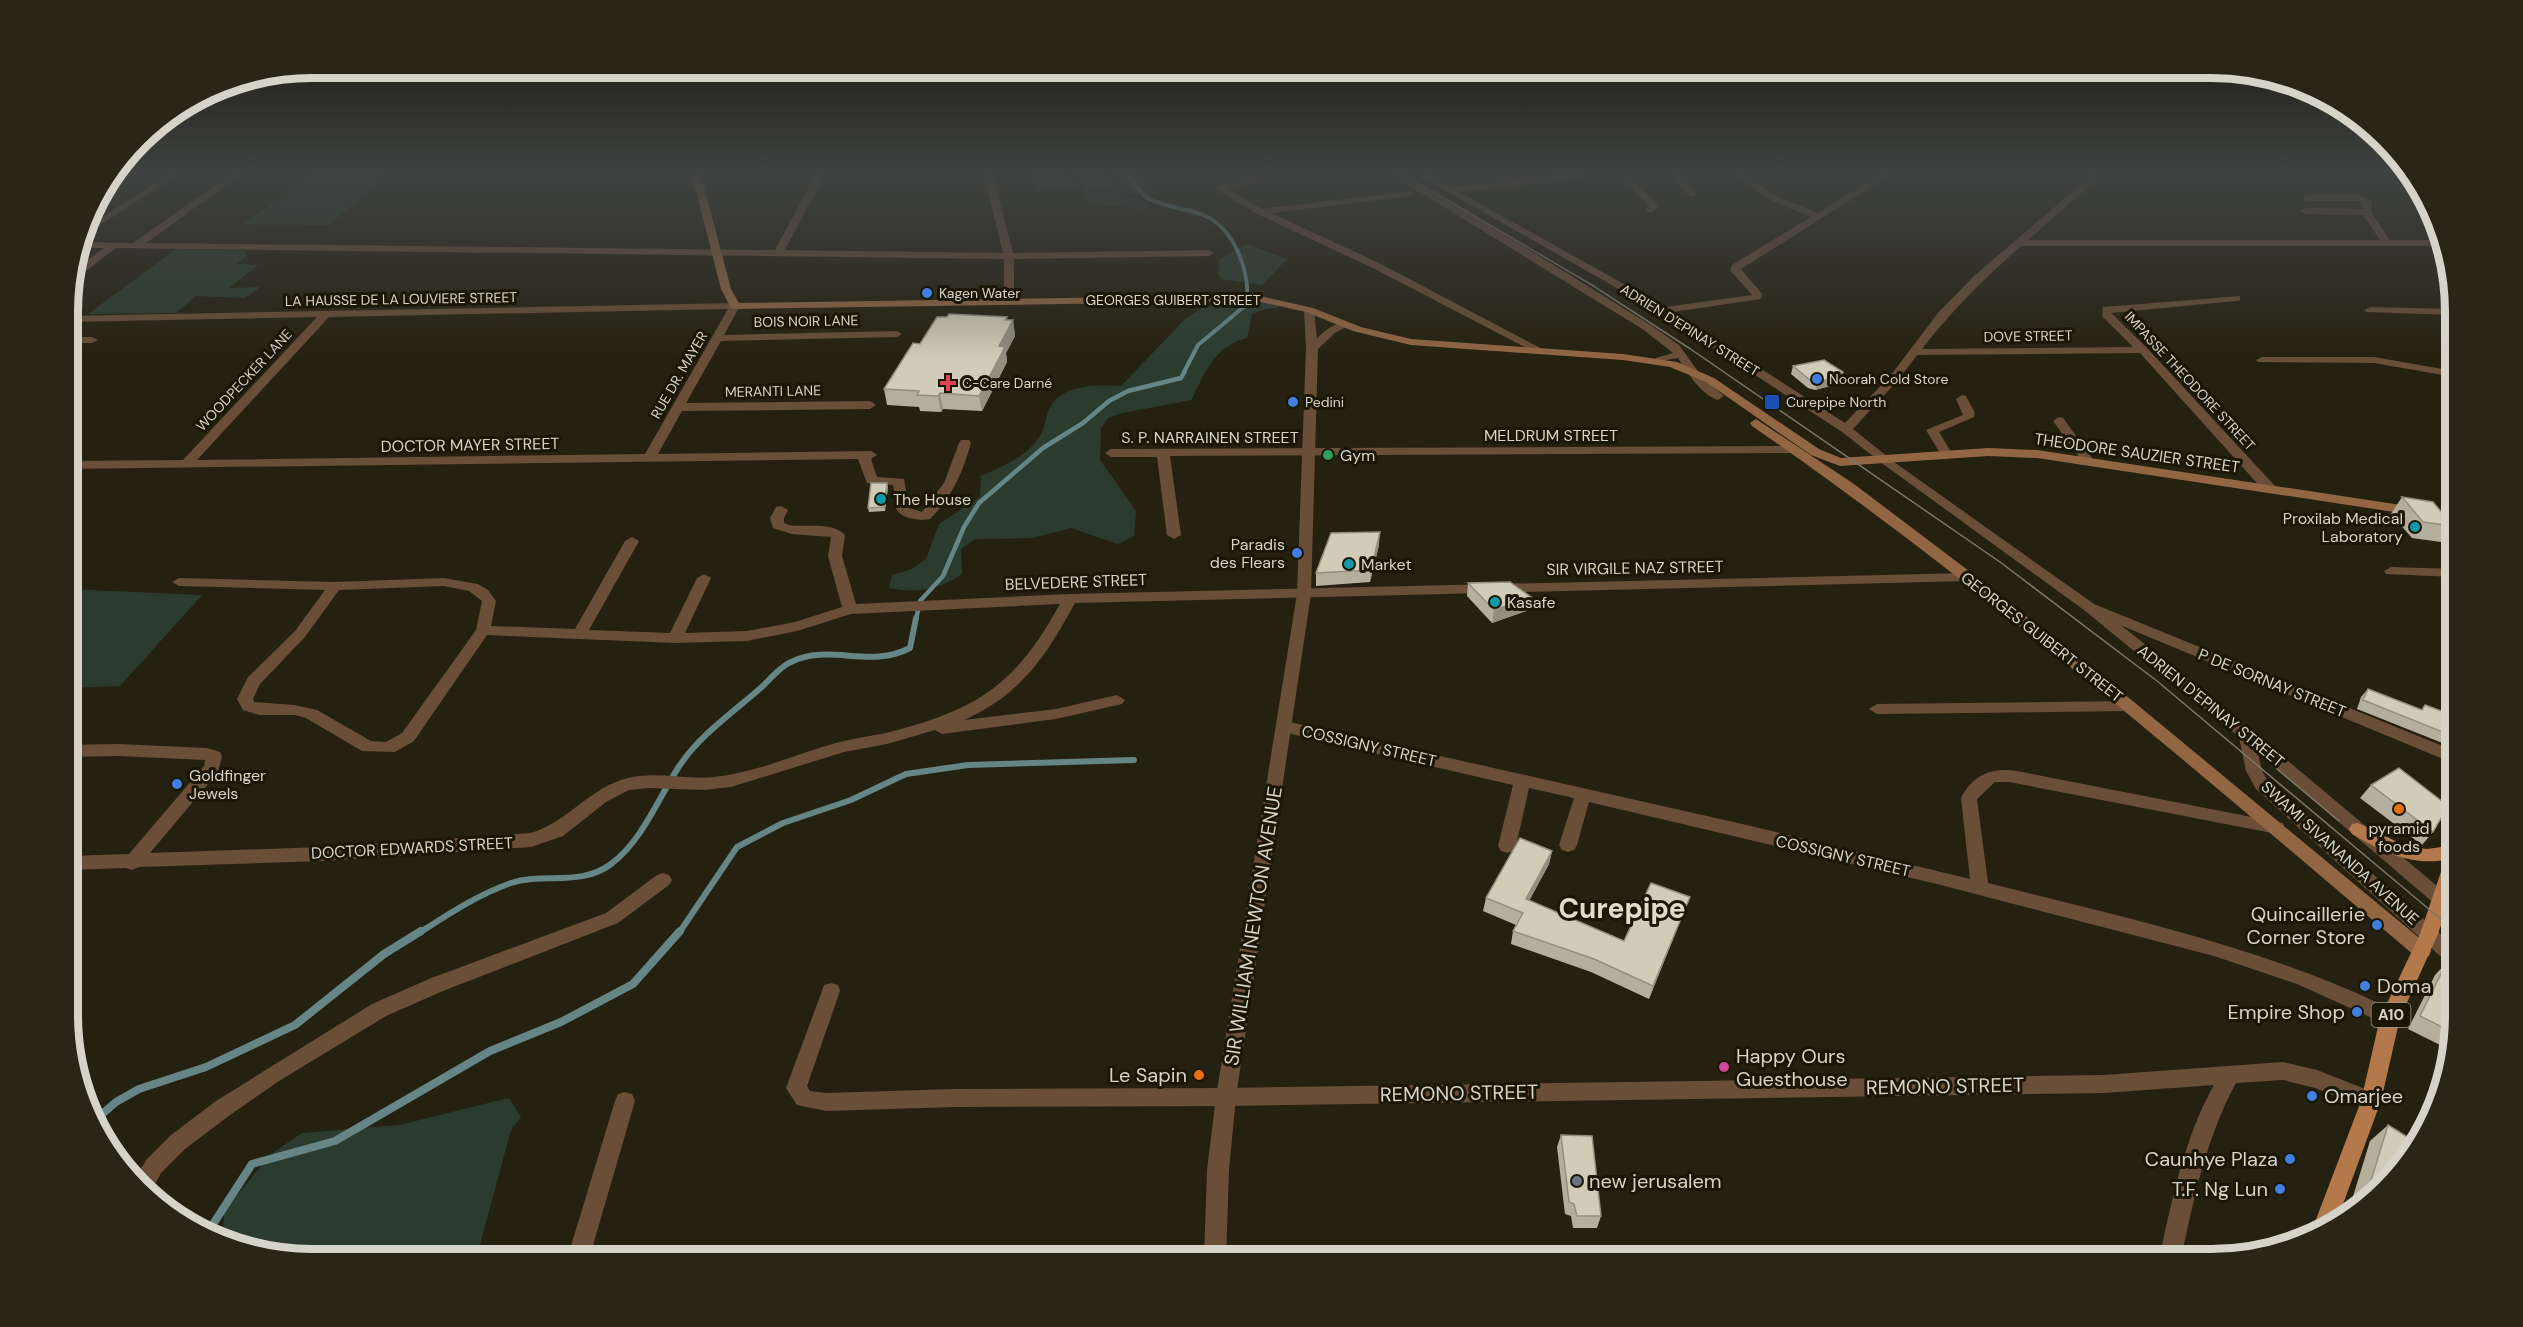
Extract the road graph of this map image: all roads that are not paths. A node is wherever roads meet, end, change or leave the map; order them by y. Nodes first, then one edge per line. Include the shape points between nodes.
1 (148, 237) edge
2 (712, 237) edge
3 (787, 237) edge
4 (1004, 237) edge
5 (1314, 237) edge
6 (1502, 237) edge
7 (1533, 237) edge
8 (1783, 237) edge
9 (2025, 237) edge
10 (2383, 237) edge
11 (2018, 243) junction
12 (2387, 243) junction
13 (2435, 243) edge
14 (88, 245) edge
15 (113, 246) junction
16 (135, 246) junction
17 (716, 252) junction
18 (779, 253) junction
19 (1209, 253) dead end
20 (1009, 256) junction
21 (83, 269) edge
22 (2236, 298) dead end
23 (1009, 302) junction
24 (735, 306) junction
25 (1309, 310) junction
26 (1663, 310) junction
27 (2370, 310) dead end
28 (2445, 312) edge
29 (325, 315) junction
30 (78, 319) edge
31 (1345, 325) junction
32 (897, 334) dead end
33 (717, 338) junction
34 (78, 340) edge
35 (92, 340) dead end
36 (1312, 348) junction
37 (2143, 350) junction
38 (1540, 351) junction
39 (1913, 352) junction
40 (1681, 354) junction
41 (1639, 359) junction
42 (1660, 360) junction
43 (2262, 360) dead end
44 (1692, 370) junction
45 (2445, 372) edge
46 (1718, 396) junction
47 (1962, 399) dead end
48 (870, 405) dead end
49 (677, 407) junction
50 (2059, 421) dead end
51 (1846, 429) junction
52 (965, 443) dead end
53 (1793, 450) junction
54 (1815, 452) joint
55 (1111, 453) dead end
56 (1163, 453) junction
57 (1309, 453) junction
58 (1947, 455) junction
59 (649, 458) junction
60 (1887, 461) junction
61 (2088, 461) junction
62 (186, 464) junction
63 (78, 465) edge
64 (2270, 489) junction
65 (781, 510) dead end
66 (2445, 516) edge
67 (1174, 534) dead end
68 (633, 541) dead end
69 (2391, 571) dead end
70 (2445, 573) edge
71 (1968, 577) junction
72 (704, 578) dead end
73 (179, 582) dead end
74 (335, 586) junction
75 (1304, 594) junction
76 (1070, 599) junction
77 (2089, 607) junction
78 (850, 609) junction
79 (483, 630) junction
80 (579, 634) junction
81 (675, 638) junction
82 (1117, 700) dead end
83 (2128, 706) junction
84 (1877, 709) dead end
85 (1285, 727) junction
86 (921, 730) junction
87 (2246, 734) junction
88 (78, 751) edge
89 (2445, 754) edge
90 (1522, 782) junction
91 (1583, 796) junction
92 (2277, 828) junction
93 (2358, 829) junction
94 (1568, 845) dead end
95 (1507, 846) dead end
96 (2445, 853) edge
97 (78, 863) edge
98 (132, 863) junction
99 (663, 880) dead end
100 (2445, 887) edge
101 (1980, 888) junction
102 (2441, 899) junction
103 (2445, 903) edge
104 (2426, 943) junction
105 (2445, 953) edge
106 (831, 991) dead end
107 (2390, 1018) junction
108 (2230, 1075) junction
109 (1226, 1097) junction
110 (625, 1101) dead end
111 (2371, 1101) junction
112 (146, 1179) edge
113 (2327, 1218) edge
114 (580, 1249) edge
115 (1215, 1249) edge
116 (2172, 1249) edge

1 - 16 street
2 - 17 main road
3 - 18 street
4 - 20 street
5 - 38 street
6 - 40 street via 1638,322
7 - 26 street, ADRIEN D'EPINAY STREET
8 - 26 street via 1736,267 1757,297
9 - 11 street
10 - 12 street
11 - 12 street
11 - 39 street via 1942,315
12 - 13 street
14 - 15 street
15 - 16 street
15 - 21 street
16 - 17 street
17 - 18 street
17 - 24 main road
18 - 20 street
19 - 20 street
20 - 23 street
22 - 37 street, IMPASSE THEODORE STREET via 2107,309 2106,314
23 - 24 main road, GEORGES GUIBERT STREET
23 - 25 main road, GEORGES GUIBERT STREET via 1256,298
24 - 29 street, LA HAUSSE DE LA LOUVIERE STREET
24 - 33 street, RUE DR. MAYER
25 - 31 main road, GEORGES GUIBERT STREET
25 - 36 street
26 - 51 street, ADRIEN D'EPINAY STREET
27 - 28 street
29 - 30 street, LA HAUSSE DE LA LOUVIERE STREET
29 - 62 street, WOODPECKER LANE
31 - 36 street via 1331,331
31 - 38 main road, GEORGES GUIBERT STREET via 1411,342
32 - 33 street, BOIS NOIR LANE
33 - 49 street, RUE DR. MAYER
34 - 35 street
36 - 57 street
37 - 39 street, DOVE STREET
37 - 64 street, IMPASSE THEODORE STREET
38 - 41 main road, GEORGES GUIBERT STREET
39 - 51 street
40 - 42 street
40 - 44 street
41 - 42 main road, GEORGES GUIBERT STREET
41 - 46 main road, GEORGES GUIBERT STREET via 1677,373
42 - 44 main road, GEORGES GUIBERT STREET
43 - 45 street via 2374,360
44 - 46 street
44 - 54 main road, GEORGES GUIBERT STREET
46 - 53 main road, GEORGES GUIBERT STREET
47 - 58 street via 1968,417 1932,430
48 - 49 street, MERANTI LANE
49 - 59 street, RUE DR. MAYER
50 - 61 street
51 - 60 street, ADRIEN D'EPINAY STREET
52 - 59 street, DOCTOR MAYER STREET via 951,483 925,516 913,516 903,510 899,482 872,480 867,455
53 - 57 street, MELDRUM STREET
53 - 71 main road, GEORGES GUIBERT STREET
54 - 60 main road, THEODORE SAUZIER STREET via 1840,462
55 - 56 street, S. P. NARRAINEN STREET
56 - 57 street, S. P. NARRAINEN STREET
56 - 67 street
57 - 75 street, SIR WILLIAM NEWTON AVENUE
58 - 60 main road, THEODORE SAUZIER STREET
58 - 61 main road, THEODORE SAUZIER STREET via 2015,452
59 - 62 street, DOCTOR MAYER STREET
60 - 77 street, ADRIEN D'EPINAY STREET
61 - 64 main road, THEODORE SAUZIER STREET
62 - 63 street, DOCTOR MAYER STREET
64 - 66 main road, THEODORE SAUZIER STREET
65 - 78 street via 778,525 785,530 830,530 838,535 835,556
68 - 80 street
69 - 70 street
71 - 75 street, SIR VIRGILE NAZ STREET
71 - 83 main road, GEORGES GUIBERT STREET
72 - 81 street
73 - 74 street
74 - 79 street via 444,582 473,587 489,601
74 - 79 street via 300,634 253,681 245,699 248,706 311,714 368,747 389,748 408,737
75 - 76 street, BELVEDERE STREET
75 - 85 street, SIR WILLIAM NEWTON AVENUE
76 - 78 street, BELVEDERE STREET
76 - 86 street, DOCTOR EDWARDS STREET via 1036,658 1002,694 974,710
77 - 87 street, ADRIEN D'EPINAY STREET
77 - 89 street, P DE SORNAY STREET
78 - 81 street, BELVEDERE STREET via 797,626 747,636
79 - 80 street, BELVEDERE STREET
80 - 81 street, BELVEDERE STREET
82 - 86 street via 1000,723
83 - 84 street
83 - 92 main road, GEORGES GUIBERT STREET
85 - 90 street, COSSIGNY STREET
85 - 109 street, SIR WILLIAM NEWTON AVENUE
86 - 98 street, DOCTOR EDWARDS STREET via 849,745 738,780 631,783 616,788 555,832 511,843
87 - 93 street, ADRIEN D'EPINAY STREET
87 - 104 street, SWAMI SIVANANDA AVENUE via 2254,771 2262,785
88 - 98 street via 214,756 212,768
90 - 91 street, COSSIGNY STREET
90 - 95 street
91 - 94 street
91 - 101 street, COSSIGNY STREET
92 - 101 street via 2008,775 1989,776 1976,785 1969,798
92 - 104 main road, GEORGES GUIBERT STREET
93 - 96 main road via 2385,846 2420,857
93 - 102 street, ADRIEN D'EPINAY STREET
97 - 98 street, DOCTOR EDWARDS STREET
99 - 112 street via 612,918 436,984 370,1015 223,1108 178,1142
100 - 102 main road, A10
101 - 107 street, COSSIGNY STREET via 2296,973 2343,992
102 - 103 street, ADRIEN D'EPINAY STREET
102 - 104 main road, A10
104 - 105 street, SWAMI SIVANANDA AVENUE
104 - 107 main road, A10
106 - 109 street, REMONO STREET via 796,1088 804,1099 826,1102
107 - 111 main road, A10
108 - 109 street, REMONO STREET via 2103,1084
108 - 111 street, REMONO STREET via 2283,1071 2318,1079
108 - 116 street via 2214,1102
109 - 115 street, SIR WILLIAM NEWTON AVENUE
110 - 114 street
111 - 113 main road, A10

